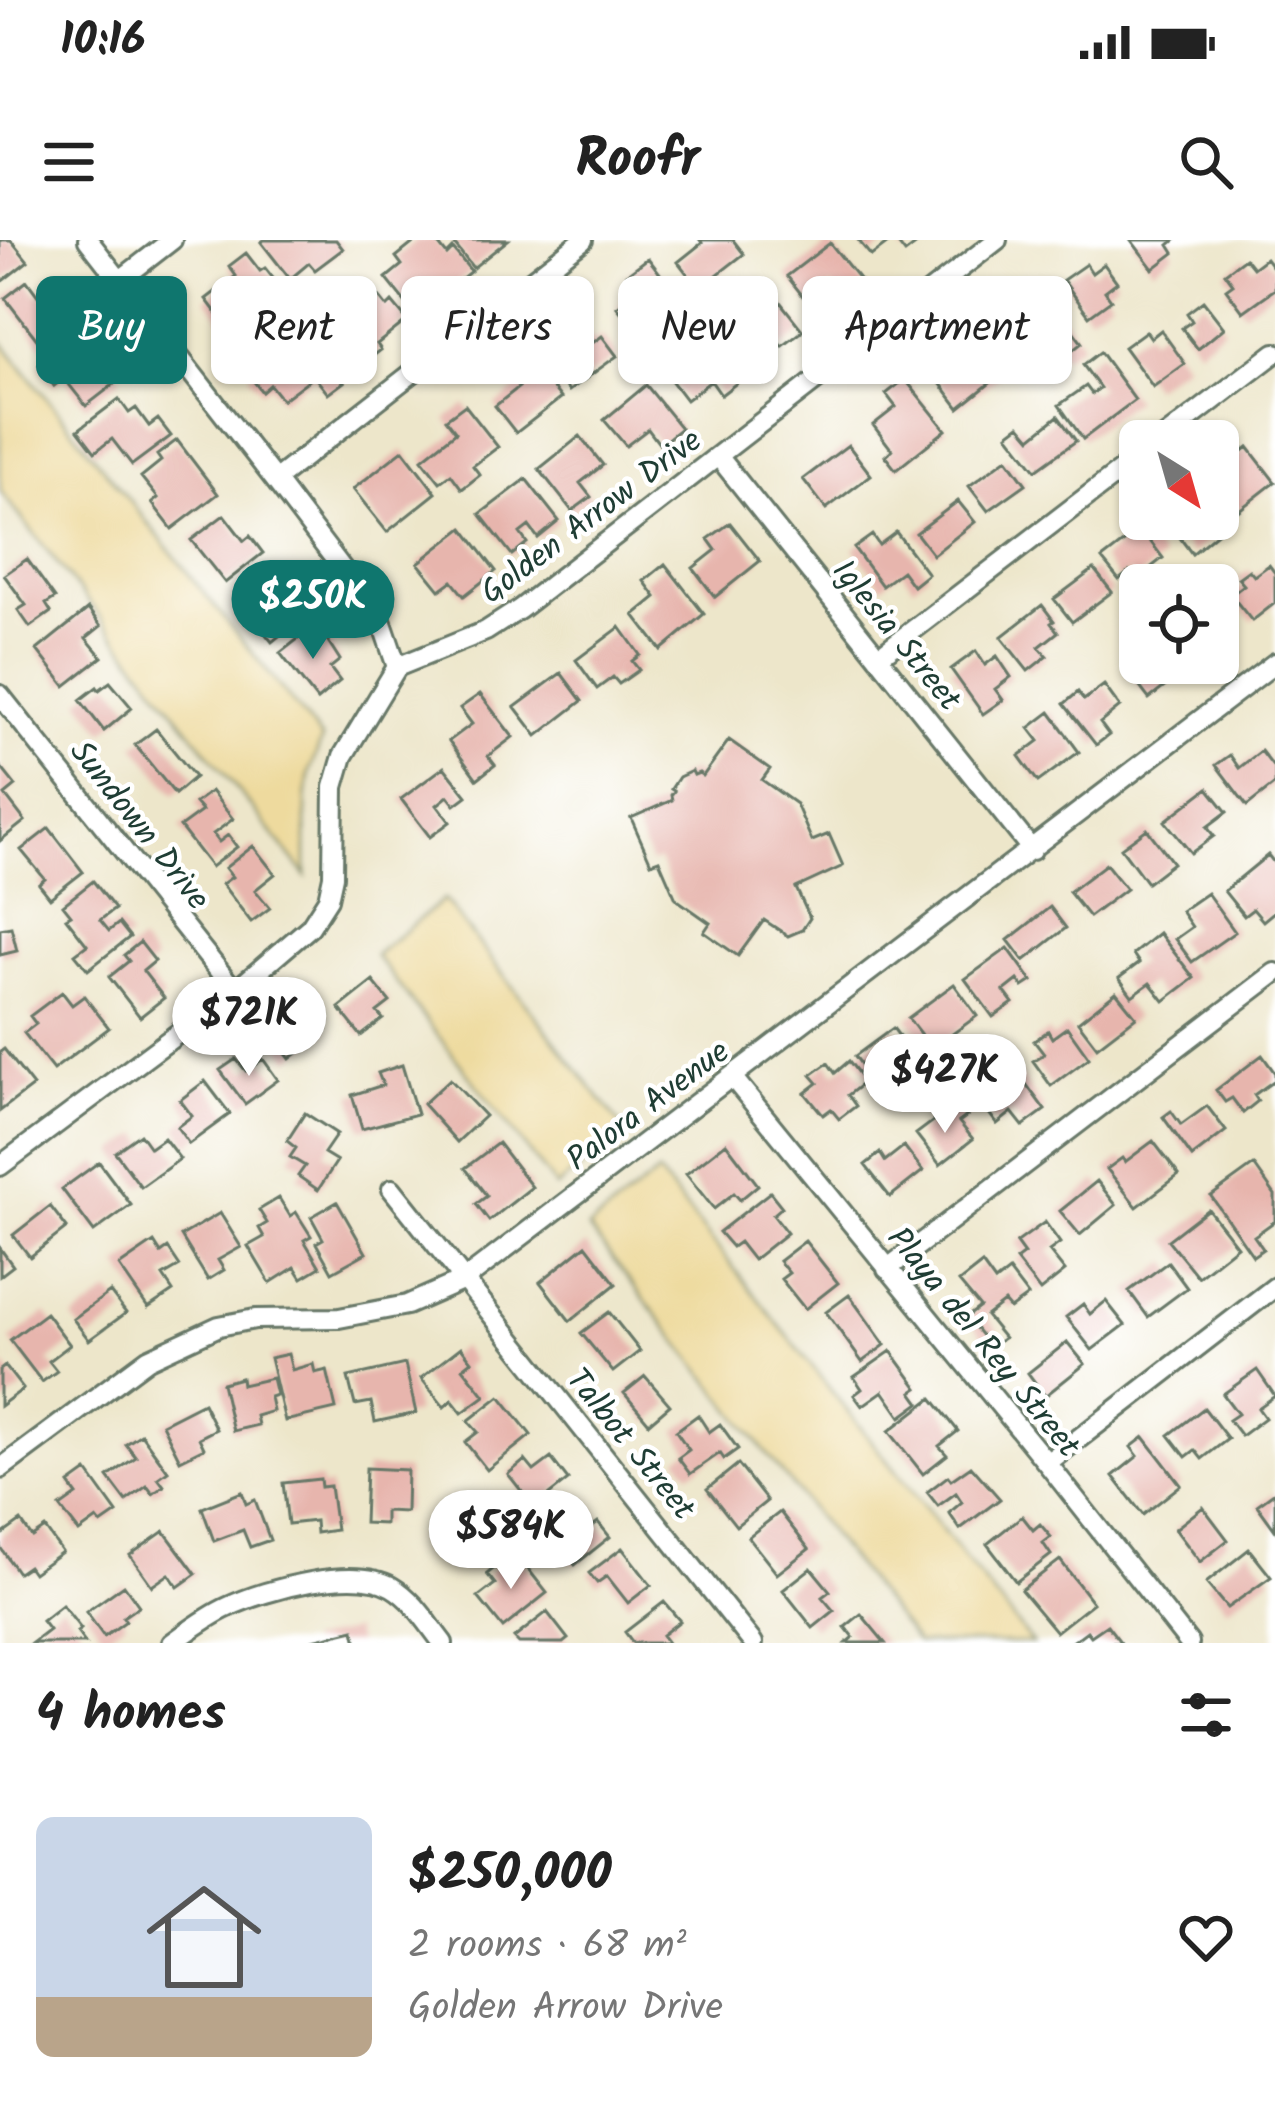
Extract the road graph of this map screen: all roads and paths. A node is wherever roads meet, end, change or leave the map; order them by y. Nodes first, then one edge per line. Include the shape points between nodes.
1 (88, 240) edge
2 (172, 240) edge
3 (583, 240) edge
4 (998, 240) edge
5 (115, 276) edge
6 (125, 276) edge
7 (1275, 353) edge
8 (187, 368) edge
9 (1187, 420) edge
10 (718, 457) junction
11 (1119, 472) edge
12 (275, 480) junction
13 (878, 657) junction
14 (1275, 664) edge
15 (397, 667) junction
16 (0, 695) edge
17 (1032, 850) junction
18 (1275, 973) edge
19 (235, 991) junction
20 (733, 1078) junction
21 (0, 1166) edge
22 (392, 1189) dead end
23 (887, 1269) junction
24 (464, 1280) junction
25 (1275, 1287) edge
26 (1047, 1463) junction
27 (0, 1469) edge
28 (172, 1643) edge
29 (443, 1643) edge
30 (753, 1643) edge
31 (1190, 1643) edge

1 - 5 street
2 - 6 street
3 - 12 street
4 - 10 street, Golden Arrow Drive
7 - 9 street
8 - 12 street
10 - 13 street, Iglesia Street
10 - 15 street, Golden Arrow Drive via 520,610
11 - 13 street
12 - 15 street via 381,620
13 - 17 street, Iglesia Street
14 - 17 street, Palora Avenue
15 - 19 street via 343,756 328,899 310,927
16 - 19 street, Sundown Drive
17 - 20 street, Palora Avenue
18 - 23 street
19 - 21 street
20 - 23 street, Playa del Rey Street
20 - 24 street, Palora Avenue
22 - 24 street, Talbot Street
23 - 26 street, Playa del Rey Street
24 - 27 street, Palora Avenue via 407,1305 339,1318 219,1326 148,1359
24 - 30 street, Talbot Street
25 - 26 street
26 - 31 street, Playa del Rey Street
28 - 29 street via 228,1606 279,1589 369,1578 410,1601

